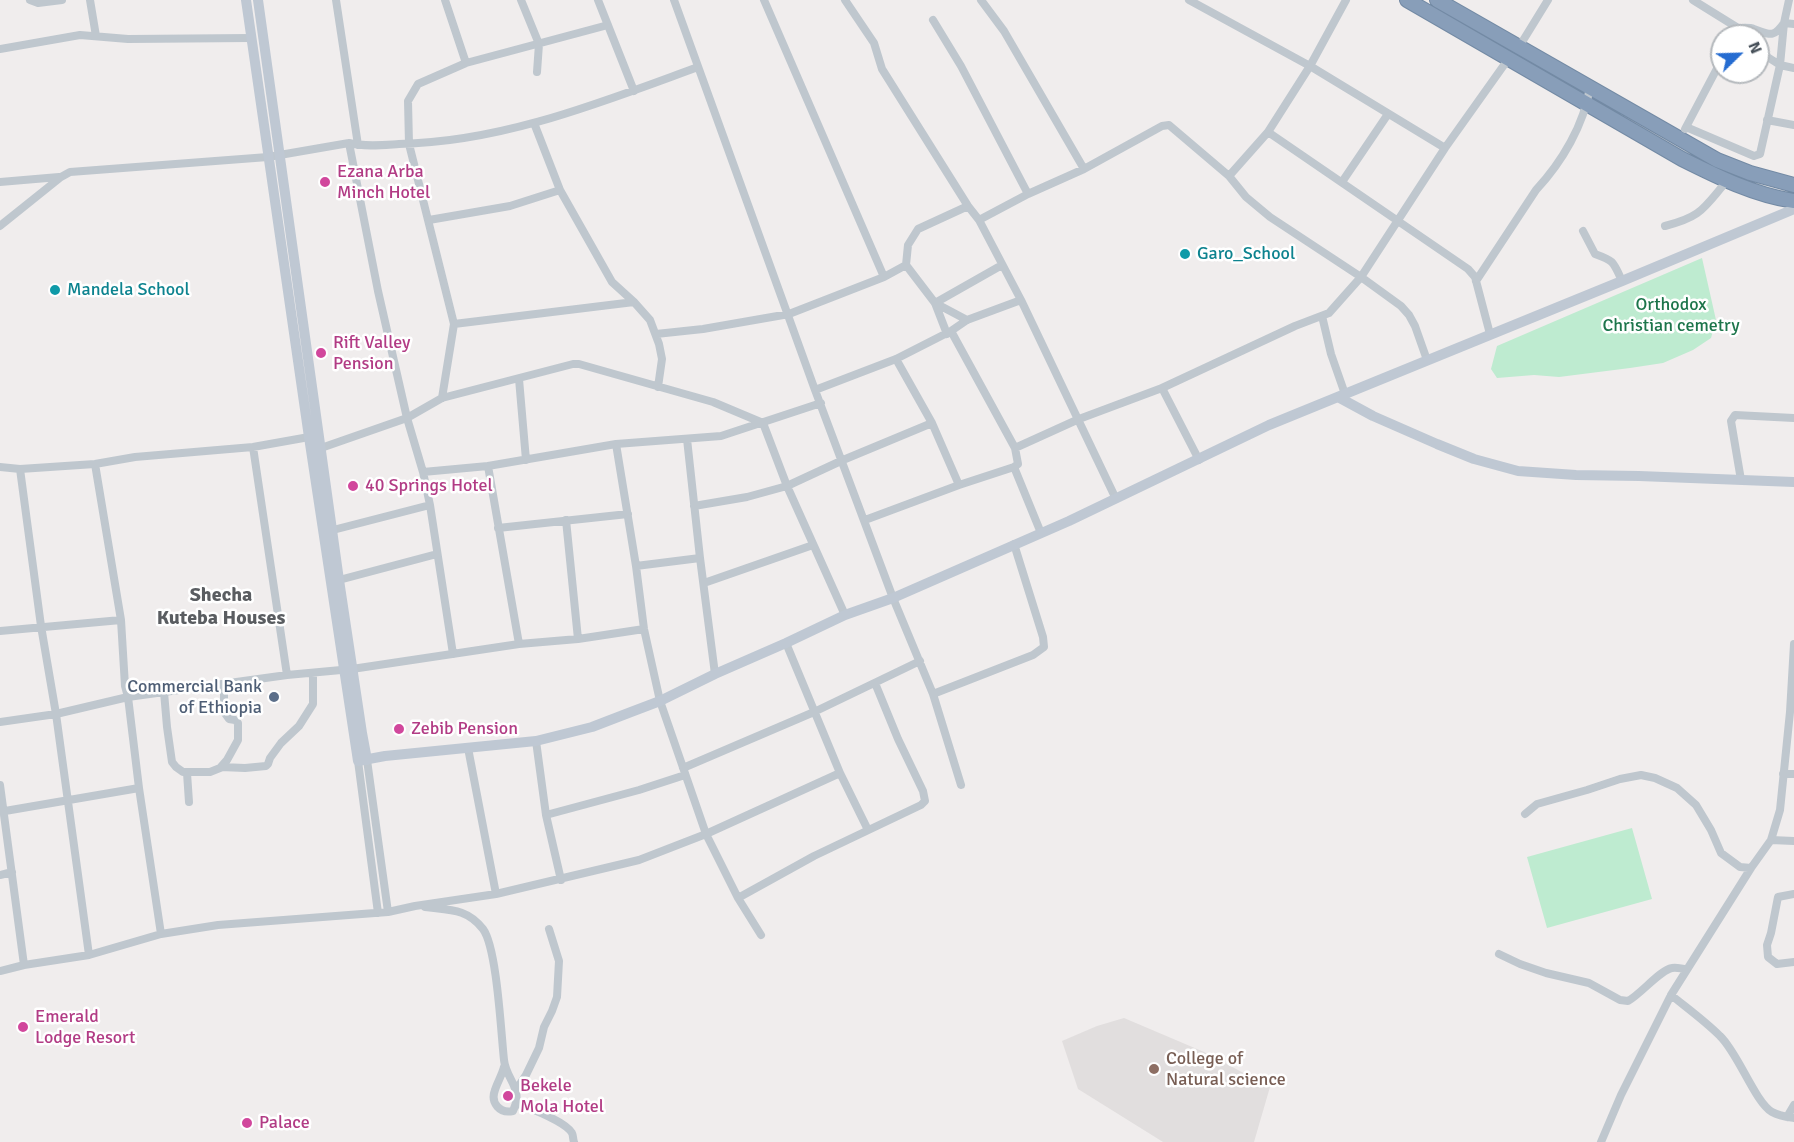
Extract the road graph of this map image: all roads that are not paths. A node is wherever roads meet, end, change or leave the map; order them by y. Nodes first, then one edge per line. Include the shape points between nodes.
1 (30, 0) edge
2 (62, 0) edge
3 (90, 0) edge
4 (246, 0) edge
5 (258, 0) edge
6 (336, 0) edge
7 (445, 0) edge
8 (521, 0) edge
9 (598, 0) edge
10 (674, 0) edge
11 (764, 0) edge
12 (845, 0) edge
13 (981, 0) edge
14 (1189, 0) edge
15 (1346, 0) edge
16 (1407, 0) edge
17 (1437, 0) edge
18 (1548, 0) edge
19 (1693, 0) edge
20 (1789, 0) edge
21 (933, 20) dead end
22 (1784, 23) junction
23 (1728, 24) edge
24 (1794, 24) edge
25 (608, 25) junction
26 (1770, 34) edge
27 (96, 36) junction
28 (250, 38) junction
29 (539, 44) junction
30 (1519, 46) junction
31 (0, 49) edge
32 (1509, 58) junction
33 (1770, 59) edge
34 (466, 63) junction
35 (1779, 65) junction
36 (1310, 66) junction
37 (699, 68) junction
38 (1794, 68) edge
39 (537, 72) dead end
40 (1710, 81) edge
41 (1590, 87) junction
42 (634, 91) junction
43 (1587, 104) junction
44 (1388, 114) junction
45 (1767, 120) junction
46 (534, 123) junction
47 (1794, 125) edge
48 (1686, 127) junction
49 (1268, 132) junction
50 (1679, 140) junction
51 (350, 143) junction
52 (409, 144) junction
53 (358, 145) junction
54 (1445, 148) junction
55 (273, 156) junction
56 (1084, 169) junction
57 (1229, 176) junction
58 (61, 177) junction
59 (0, 182) edge
60 (1342, 182) junction
61 (1726, 182) junction
62 (1794, 185) edge
63 (560, 190) junction
64 (1028, 194) junction
65 (1794, 201) edge
66 (968, 206) junction
67 (1794, 209) edge
68 (429, 220) junction
69 (979, 220) junction
70 (1, 221) edge
71 (1397, 221) junction
72 (1665, 226) dead end
73 (1583, 231) dead end
74 (906, 265) junction
75 (1002, 265) junction
76 (884, 277) junction
77 (1361, 277) junction
78 (1476, 281) junction
79 (1622, 281) junction
80 (1021, 300) junction
81 (634, 302) junction
82 (935, 303) junction
83 (789, 314) junction
84 (1322, 316) junction
85 (967, 320) junction
86 (454, 324) junction
87 (949, 332) junction
88 (656, 334) junction
89 (1490, 334) junction
90 (896, 359) junction
91 (1427, 360) junction
92 (519, 379) junction
93 (658, 387) junction
94 (1162, 388) junction
95 (816, 390) junction
96 (1342, 395) junction
97 (442, 398) junction
98 (821, 403) junction
99 (407, 418) junction
100 (1794, 418) edge
101 (1079, 419) junction
102 (763, 423) junction
103 (932, 423) junction
104 (309, 437) junction
105 (687, 439) junction
106 (616, 444) junction
107 (253, 447) junction
108 (321, 448) junction
109 (1015, 448) junction
110 (526, 460) junction
111 (843, 460) junction
112 (1199, 460) junction
113 (94, 464) junction
114 (488, 466) junction
115 (0, 467) edge
116 (1014, 467) junction
117 (20, 469) junction
118 (423, 472) junction
119 (1740, 480) junction
120 (1794, 482) edge
121 (959, 485) junction
122 (787, 486) junction
123 (1116, 499) junction
124 (430, 505) junction
125 (694, 506) junction
126 (628, 514) junction
127 (566, 520) junction
128 (865, 520) junction
129 (498, 528) junction
130 (333, 530) junction
131 (1041, 533) junction
132 (1014, 544) junction
133 (813, 545) junction
134 (437, 554) junction
135 (700, 558) junction
136 (636, 566) junction
137 (339, 580) junction
138 (704, 583) junction
139 (893, 598) junction
140 (845, 615) junction
141 (121, 620) junction
142 (41, 626) junction
143 (644, 629) junction
144 (0, 631) edge
145 (578, 639) junction
146 (786, 643) junction
147 (519, 644) junction
148 (1794, 644) edge
149 (453, 654) junction
150 (920, 661) junction
151 (348, 670) junction
152 (313, 673) junction
153 (715, 674) junction
154 (287, 675) junction
155 (875, 683) junction
156 (224, 684) junction
157 (164, 692) junction
158 (933, 694) junction
159 (128, 697) junction
160 (660, 701) junction
161 (814, 712) junction
162 (56, 714) junction
163 (0, 722) edge
164 (536, 741) junction
165 (468, 748) junction
166 (362, 761) junction
167 (221, 767) junction
168 (684, 771) junction
169 (187, 772) junction
170 (840, 774) junction
171 (1783, 774) junction
172 (1794, 774) edge
173 (0, 785) edge
174 (961, 785) dead end
175 (139, 788) junction
176 (68, 800) junction
177 (189, 802) dead end
178 (5, 811) junction
179 (546, 814) junction
180 (1525, 814) dead end
181 (868, 830) junction
182 (705, 834) junction
183 (1771, 840) junction
184 (1794, 841) edge
185 (1751, 868) junction
186 (12, 872) junction
187 (0, 875) edge
188 (561, 880) junction
189 (495, 894) junction
190 (1794, 894) edge
191 (738, 898) junction
192 (415, 906) junction
193 (387, 912) junction
194 (378, 913) junction
195 (549, 929) dead end
196 (161, 934) junction
197 (761, 935) dead end
198 (1499, 954) dead end
199 (88, 955) junction
200 (1794, 962) edge
201 (24, 964) junction
202 (1687, 969) junction
203 (0, 971) edge
204 (1671, 995) junction
205 (504, 1067) junction
206 (516, 1090) junction
207 (517, 1103) junction
208 (1794, 1105) edge
209 (1790, 1118) edge
210 (574, 1142) edge
211 (1600, 1142) edge

1 - 2 street
3 - 27 street
4 - 28 street
5 - 55 street
6 - 53 street
7 - 34 street
8 - 29 street
9 - 25 street
10 - 37 street
11 - 76 street
12 - 66 street via 874,43 882,69
13 - 56 street via 1004,31
14 - 36 street
15 - 36 street
16 - 32 highway
17 - 30 highway
18 - 30 street
19 - 23 street
20 - 22 street
21 - 64 street
22 - 24 street
22 - 26 street via 1778,32
22 - 35 street
25 - 29 street
25 - 42 street
27 - 28 street
27 - 31 street via 80,35
28 - 55 street
29 - 34 street
29 - 39 street
30 - 41 highway
32 - 43 highway
32 - 54 street
33 - 35 street
34 - 52 street via 418,84 408,101
35 - 38 street
35 - 45 street
36 - 44 street
36 - 49 street
37 - 42 street
37 - 83 street
40 - 48 street
41 - 43 street
41 - 50 highway
42 - 46 street
43 - 61 highway
43 - 78 street via 1566,151
44 - 54 street
44 - 60 street
45 - 47 street
45 - 48 street via 1757,156
46 - 52 street via 474,137
46 - 63 street
48 - 50 street
49 - 57 street
49 - 60 street
50 - 62 highway via 1750,173
51 - 53 street
51 - 55 street
51 - 99 street
52 - 53 street
52 - 68 street
54 - 71 street
55 - 58 street via 70,172
55 - 104 street
55 - 108 street
56 - 57 street via 1169,125
56 - 64 street
57 - 77 street via 1270,217
58 - 59 street
58 - 70 street
60 - 71 street
61 - 65 highway
61 - 72 street via 1697,215
63 - 68 street via 510,206
63 - 81 street via 612,282
64 - 69 street
66 - 69 street
66 - 74 street via 918,229 908,245
67 - 79 street
68 - 86 street
69 - 75 street
71 - 77 street
71 - 78 street via 1468,269
73 - 79 street via 1595,254 1609,258
74 - 76 street
74 - 82 street
75 - 80 street
75 - 82 street
76 - 83 street
77 - 84 street
77 - 91 street via 1409,315
78 - 89 street
79 - 89 street
80 - 85 street
80 - 101 street
81 - 86 street
81 - 88 street
82 - 85 street
82 - 87 street
83 - 88 street
83 - 95 street
84 - 94 street
84 - 96 street
85 - 87 street
86 - 97 street
87 - 90 street
87 - 109 street
88 - 93 street via 662,359
89 - 91 street
90 - 95 street
90 - 103 street
91 - 96 street
92 - 93 street via 579,364
92 - 97 street
92 - 110 street
93 - 102 street via 713,402
94 - 101 street
94 - 112 street
95 - 98 street
96 - 112 street
96 - 119 street via 1373,416 1437,444 1518,471
97 - 99 street
98 - 102 street
98 - 111 street
99 - 108 street
99 - 118 street
100 - 119 street via 1732,417
101 - 109 street
101 - 123 street
102 - 105 street via 721,436
102 - 122 street
103 - 111 street
103 - 121 street
104 - 107 street
104 - 151 street
105 - 106 street
105 - 125 street
106 - 110 street
106 - 126 street
107 - 113 street
107 - 154 street
108 - 130 street
109 - 116 street via 1018,464
110 - 114 street
111 - 122 street
111 - 128 street
112 - 123 street
113 - 117 street
113 - 141 street
114 - 118 street
114 - 129 street
115 - 117 street
116 - 121 street
116 - 131 street
117 - 142 street
118 - 124 street
119 - 120 street
121 - 128 street
122 - 125 street
122 - 133 street
123 - 131 street
124 - 130 street
124 - 134 street
125 - 135 street
126 - 127 street
126 - 136 street
127 - 129 street
127 - 145 street
128 - 139 street
129 - 147 street
130 - 137 street
131 - 132 street
132 - 139 street
132 - 158 street via 1044,647 1033,655
133 - 138 street
133 - 140 street
134 - 137 street
134 - 149 street
135 - 136 street
135 - 138 street
136 - 143 street
137 - 151 street
138 - 153 street
139 - 140 street
139 - 150 street
140 - 146 street
141 - 142 street
141 - 159 street
142 - 144 street
142 - 162 street
143 - 145 street
143 - 160 street
145 - 147 street
146 - 153 street
146 - 161 street
147 - 149 street
148 - 171 street
149 - 151 street
150 - 155 street
150 - 158 street
151 - 152 street
151 - 166 street
152 - 154 street
152 - 167 street via 313,704 268,764
153 - 160 street
154 - 156 street
155 - 161 street
155 - 181 street via 925,801
156 - 157 street
156 - 167 street via 224,712 238,723 238,740
157 - 159 street
157 - 169 street via 172,762 179,771
158 - 174 street
159 - 162 street
159 - 175 street
160 - 164 street via 592,727
160 - 168 street
161 - 168 street
161 - 170 street
162 - 163 street
162 - 176 street
164 - 165 street
164 - 179 street
165 - 166 street
165 - 189 street
166 - 193 street
166 - 194 street
167 - 169 street
168 - 179 street via 639,790
168 - 182 street
169 - 177 street
170 - 181 street
170 - 182 street
171 - 172 street
171 - 183 street via 1780,810
173 - 178 street
175 - 176 street
175 - 196 street
176 - 178 street
176 - 199 street
178 - 186 street
179 - 188 street
180 - 185 street via 1537,804 1620,779 1641,775 1654,778 1677,788 1696,805 1721,853 1740,867
181 - 191 street
182 - 188 street via 639,860
182 - 191 street
183 - 184 street
183 - 185 street
185 - 202 street
186 - 187 street
186 - 201 street
188 - 189 street
189 - 192 street
190 - 200 street via 1778,897 1767,957 1777,964
191 - 197 street
192 - 193 street
192 - 205 street via 462,912 483,930 489,942 498,995
193 - 194 street
194 - 196 street via 218,925
195 - 206 street via 559,960 557,997 539,1048
196 - 199 street
198 - 202 street via 1546,973 1589,983 1628,1001 1665,971
199 - 201 street
201 - 203 street
202 - 204 street
204 - 209 street via 1722,1037 1761,1102 1770,1111
204 - 211 street
205 - 206 street
205 - 207 street via 494,1092 495,1104 506,1113 513,1111
206 - 207 street
207 - 210 street via 567,1127
208 - 209 street

